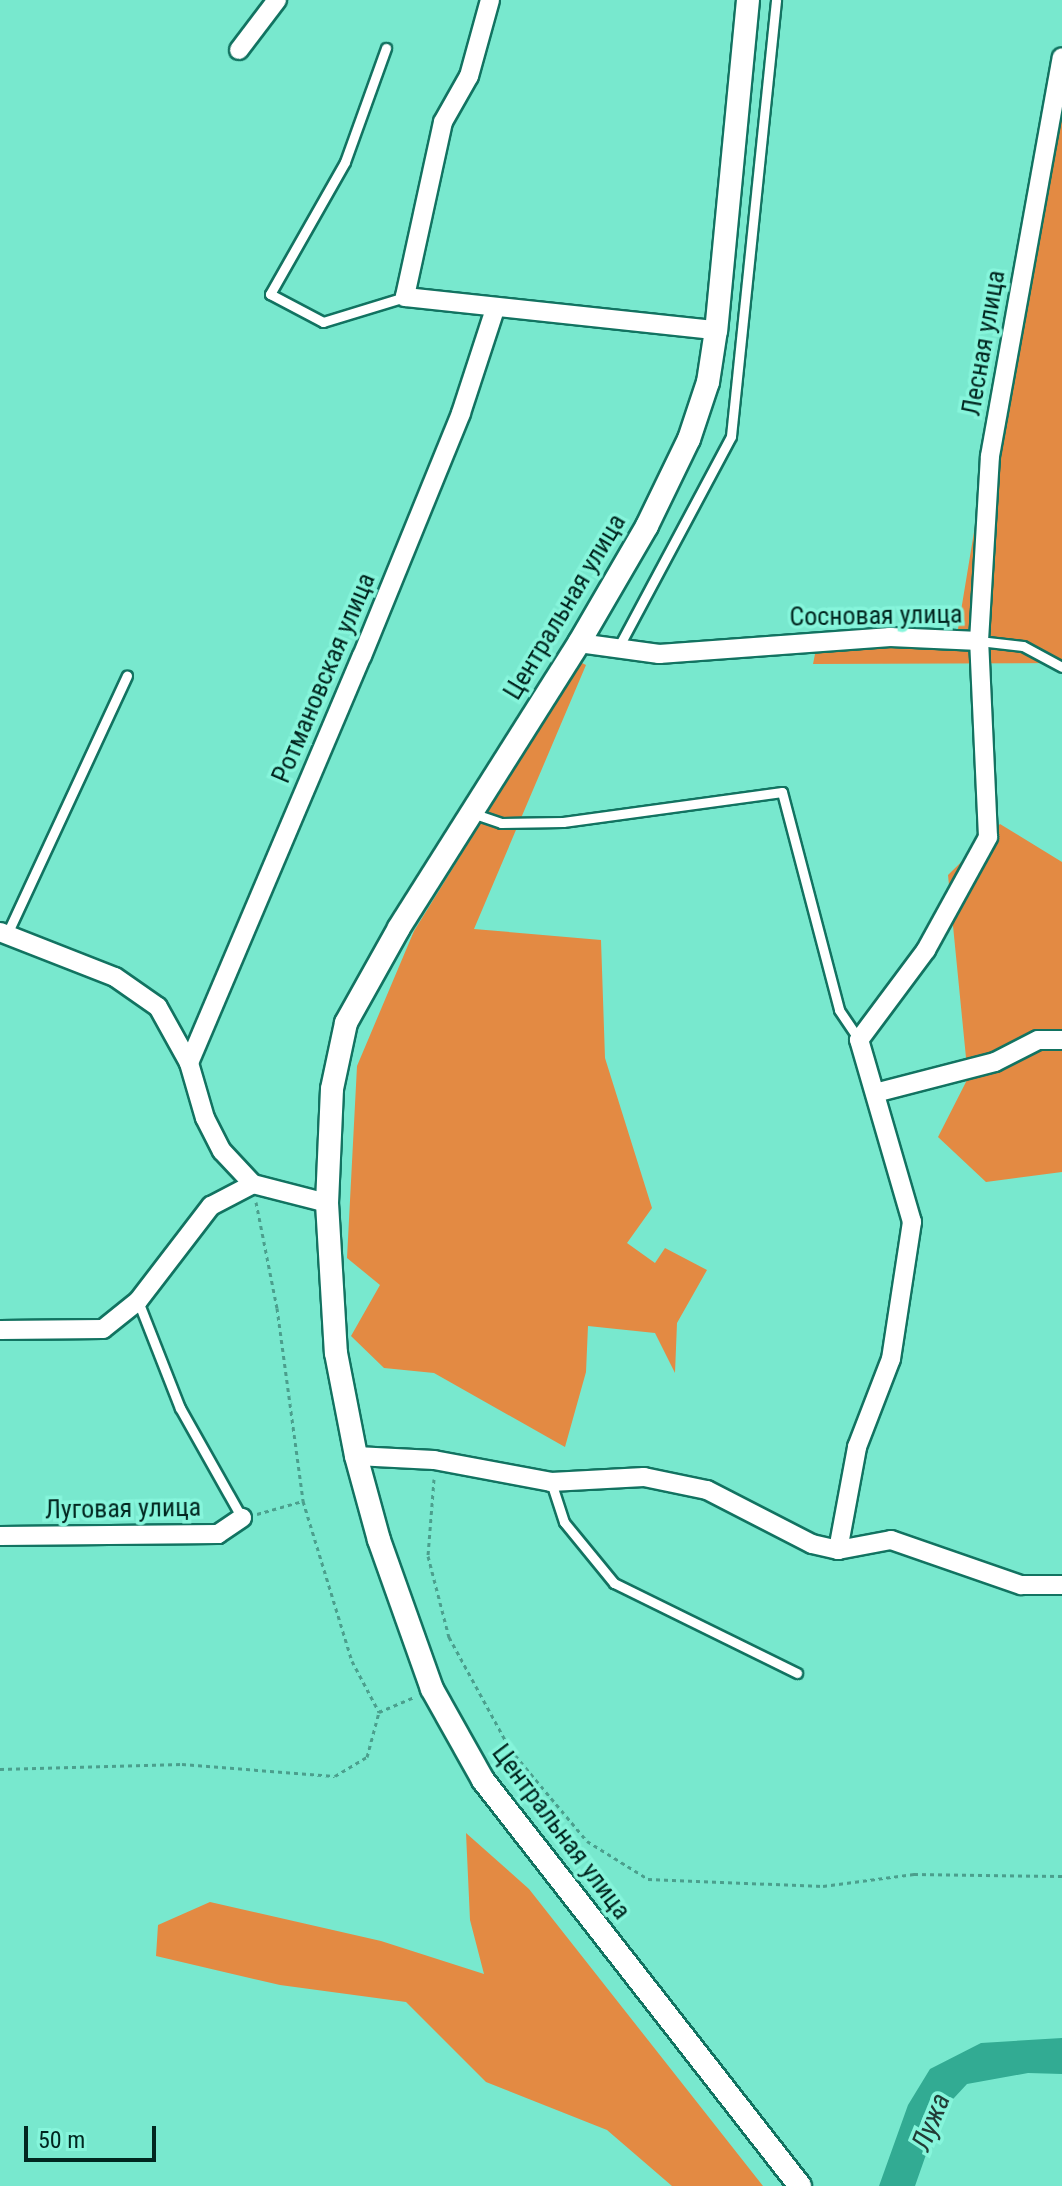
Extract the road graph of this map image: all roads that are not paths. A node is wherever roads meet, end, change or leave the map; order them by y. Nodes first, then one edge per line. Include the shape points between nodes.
1 (277, 0) edge
2 (490, 0) edge
3 (748, 0) edge
4 (776, 0) edge
5 (386, 48) dead end
6 (239, 50) dead end
7 (1062, 57) edge
8 (405, 297) junction
9 (495, 309) junction
10 (716, 330) junction
11 (979, 641) junction
12 (579, 643) junction
13 (618, 648) junction
14 (1062, 667) edge
15 (127, 675) dead end
16 (472, 813) junction
17 (4, 933) edge
18 (859, 1040) junction
19 (1062, 1040) edge
20 (189, 1063) junction
21 (875, 1093) junction
22 (253, 1184) junction
23 (327, 1203) junction
24 (138, 1301) junction
25 (0, 1330) edge
26 (356, 1456) junction
27 (551, 1482) junction
28 (242, 1518) joint
29 (0, 1536) edge
30 (838, 1550) junction
31 (1062, 1585) edge
32 (797, 1673) dead end
33 (793, 2177) edge

1 - 6 street
2 - 8 street via 469,76 443,122
3 - 10 street, Центральная улица
4 - 13 lane via 731,436
5 - 8 lane via 345,162 270,294 323,322
7 - 11 street, Лесная улица via 990,456
8 - 9 street
9 - 10 street
9 - 20 street, Ротмановская улица via 461,413
10 - 12 street, Центральная улица via 708,382 689,439 647,526
11 - 13 street, Сосновая улица via 890,637 659,654
11 - 14 lane via 1023,646
11 - 18 street, Сосновая улица via 988,837 926,950
12 - 13 street, Сосновая улица
12 - 16 street, Центральная улица
15 - 17 lane
16 - 18 lane via 501,823 563,822 782,792 839,1010
16 - 23 street, Центральная улица via 346,1023 337,1049
17 - 20 street via 126,985 158,1007
18 - 21 street
19 - 21 street via 1038,1040 995,1062
20 - 22 street via 205,1118 222,1151
21 - 30 street via 912,1222 891,1359 857,1447
22 - 23 street
22 - 24 street via 211,1206
23 - 26 street, Центральная улица via 336,1353
24 - 25 street via 103,1329
24 - 28 lane via 180,1408
26 - 27 street via 434,1460
26 - 33 street, Центральная улица via 379,1540 432,1689 483,1780
27 - 30 street via 644,1477 707,1490 772,1527
27 - 32 lane via 564,1522 614,1583
28 - 29 street, Луговая улица via 218,1534
30 - 31 street via 891,1540 1021,1585

